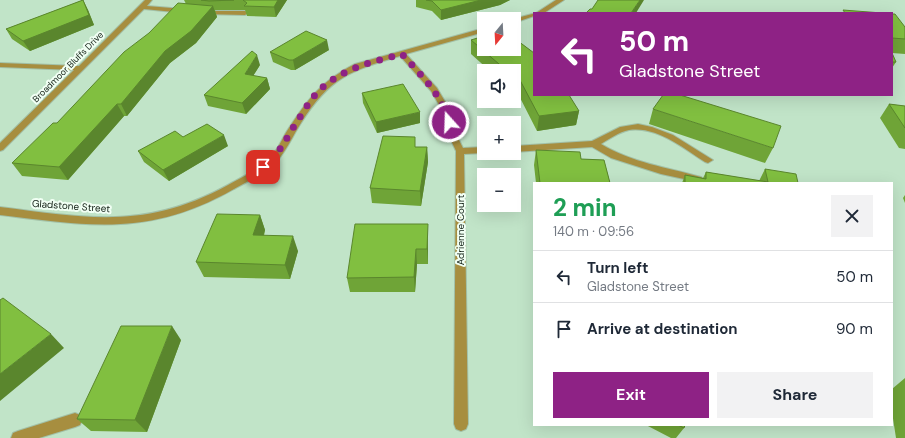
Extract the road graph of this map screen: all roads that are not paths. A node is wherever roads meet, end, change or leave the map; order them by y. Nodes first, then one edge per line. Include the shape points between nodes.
1 (149, 0) edge
2 (561, 0) edge
3 (142, 7) junction
4 (189, 12) edge
5 (197, 12) edge
6 (541, 12) edge
7 (245, 13) edge
8 (533, 14) edge
9 (521, 19) edge
10 (477, 32) edge
11 (402, 54) junction
12 (0, 66) edge
13 (81, 68) junction
14 (594, 144) junction
15 (0, 148) edge
16 (521, 149) edge
17 (477, 150) edge
18 (460, 151) junction
19 (708, 160) dead end
20 (706, 180) edge
21 (0, 211) edge
22 (75, 420) dead end
23 (461, 424) dead end
24 (18, 438) edge

1 - 3 street, Broadmoor Bluffs Drive
2 - 6 street
3 - 4 street
3 - 13 street, Broadmoor Bluffs Drive
5 - 7 street
8 - 9 street
10 - 11 street, Gladstone Street
11 - 18 street, Adrienne Court via 434,90 446,110 452,134
11 - 21 street, Gladstone Street via 358,66 340,74 311,99 274,159 224,192 185,209 138,220 94,221
12 - 13 street
13 - 15 street, Broadmoor Bluffs Drive
14 - 16 street
14 - 19 street via 626,128 641,127 667,134
14 - 20 street via 614,156 660,171
17 - 18 street
18 - 23 street, Adrienne Court
22 - 24 street

